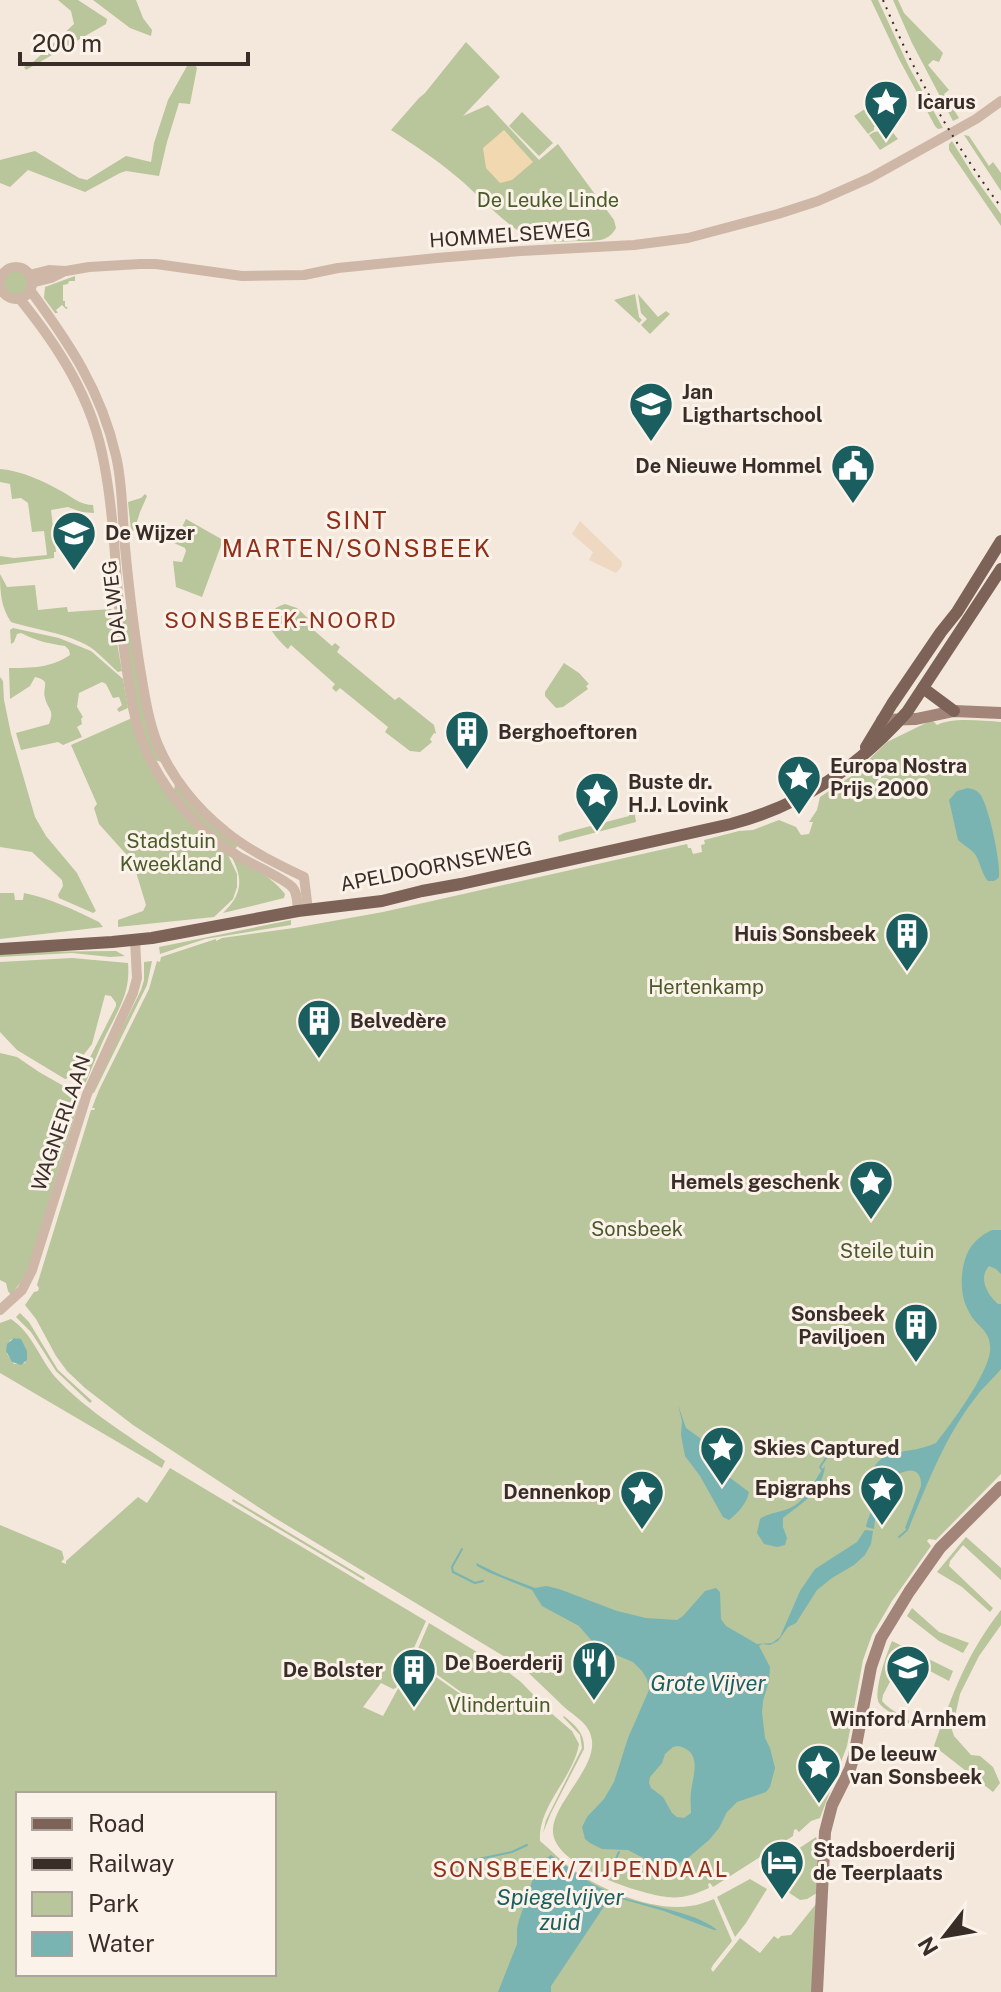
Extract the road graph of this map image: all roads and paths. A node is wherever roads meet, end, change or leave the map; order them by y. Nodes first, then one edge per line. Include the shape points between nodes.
1 (1001, 101) edge
2 (2, 277) edge
3 (30, 283) junction
4 (19, 298) junction
5 (93, 421) junction
6 (108, 426) junction
7 (99, 441) junction
8 (1001, 541) edge
9 (1001, 569) edge
10 (923, 688) junction
11 (954, 711) junction
12 (1001, 713) edge
13 (882, 720) junction
14 (900, 720) junction
15 (860, 756) junction
16 (152, 763) junction
17 (172, 770) junction
18 (170, 792) junction
19 (303, 911) junction
20 (135, 940) junction
21 (0, 949) edge
22 (0, 1310) edge
23 (1001, 1487) edge
24 (817, 1992) edge

1 - 3 street, HOMMELSEWEG via 870,178 802,207 697,236 290,276 242,276 148,264 99,266
2 - 3 street via 20,268
2 - 4 street via 10,297
3 - 4 street
3 - 6 street, DALWEG via 74,352
4 - 5 street, DALWEG via 62,356
5 - 6 street
5 - 7 street, DALWEG
6 - 7 street
6 - 17 street, DALWEG via 119,467 146,703 155,738
7 - 16 street, DALWEG via 128,676 137,725
8 - 13 main road, APELDOORNSEWEG
9 - 10 main road, APELDOORNSEWEG
10 - 11 main road
10 - 14 main road, APELDOORNSEWEG
11 - 12 main road
11 - 14 main road
13 - 14 main road
13 - 15 main road, APELDOORNSEWEG
14 - 15 main road, APELDOORNSEWEG
15 - 19 main road, APELDOORNSEWEG via 821,787 740,821 382,901
16 - 17 street
16 - 18 street, DALWEG
17 - 18 street
17 - 19 street, DALWEG via 226,832 304,877
18 - 19 street, DALWEG via 227,849 288,883
19 - 20 main road, APELDOORNSEWEG
20 - 21 main road, APELDOORNSEWEG
20 - 22 street, WAGNERLAAN via 133,993 82,1106 32,1270 18,1295
23 - 24 main road via 940,1548 876,1650 854,1756 825,1832

